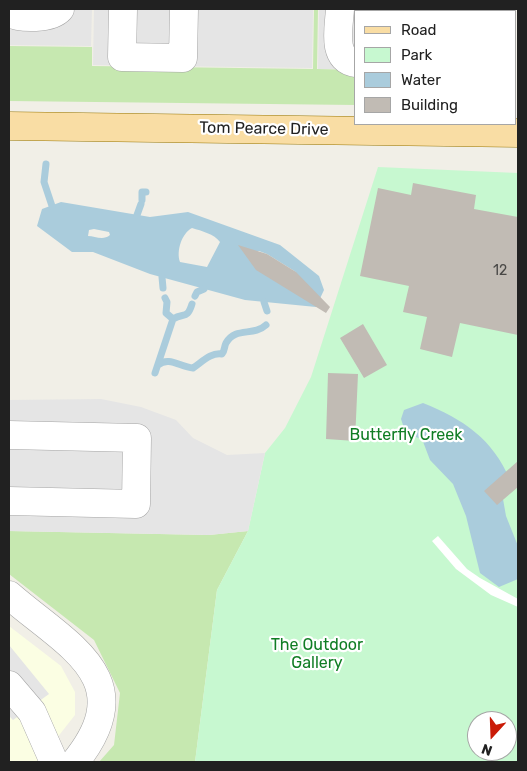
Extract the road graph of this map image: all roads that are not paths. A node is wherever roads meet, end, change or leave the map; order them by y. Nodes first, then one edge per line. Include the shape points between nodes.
1 (60, 9) edge
2 (122, 9) edge
3 (184, 9) edge
4 (340, 9) edge
5 (9, 13) edge
6 (354, 62) edge
7 (9, 126) edge
8 (518, 133) edge
9 (9, 435) edge
10 (9, 501) edge
11 (9, 595) edge
12 (9, 686) edge
13 (54, 762) edge
14 (75, 762) edge

1 - 5 street via 47,16
2 - 3 street via 122,56 183,58
4 - 6 street via 340,52 345,60
7 - 8 main road, Tom Pearce Drive
9 - 10 street via 137,438 136,504
11 - 14 street via 50,627 87,661 95,674 100,689 100,720 87,747
12 - 13 street via 32,712

